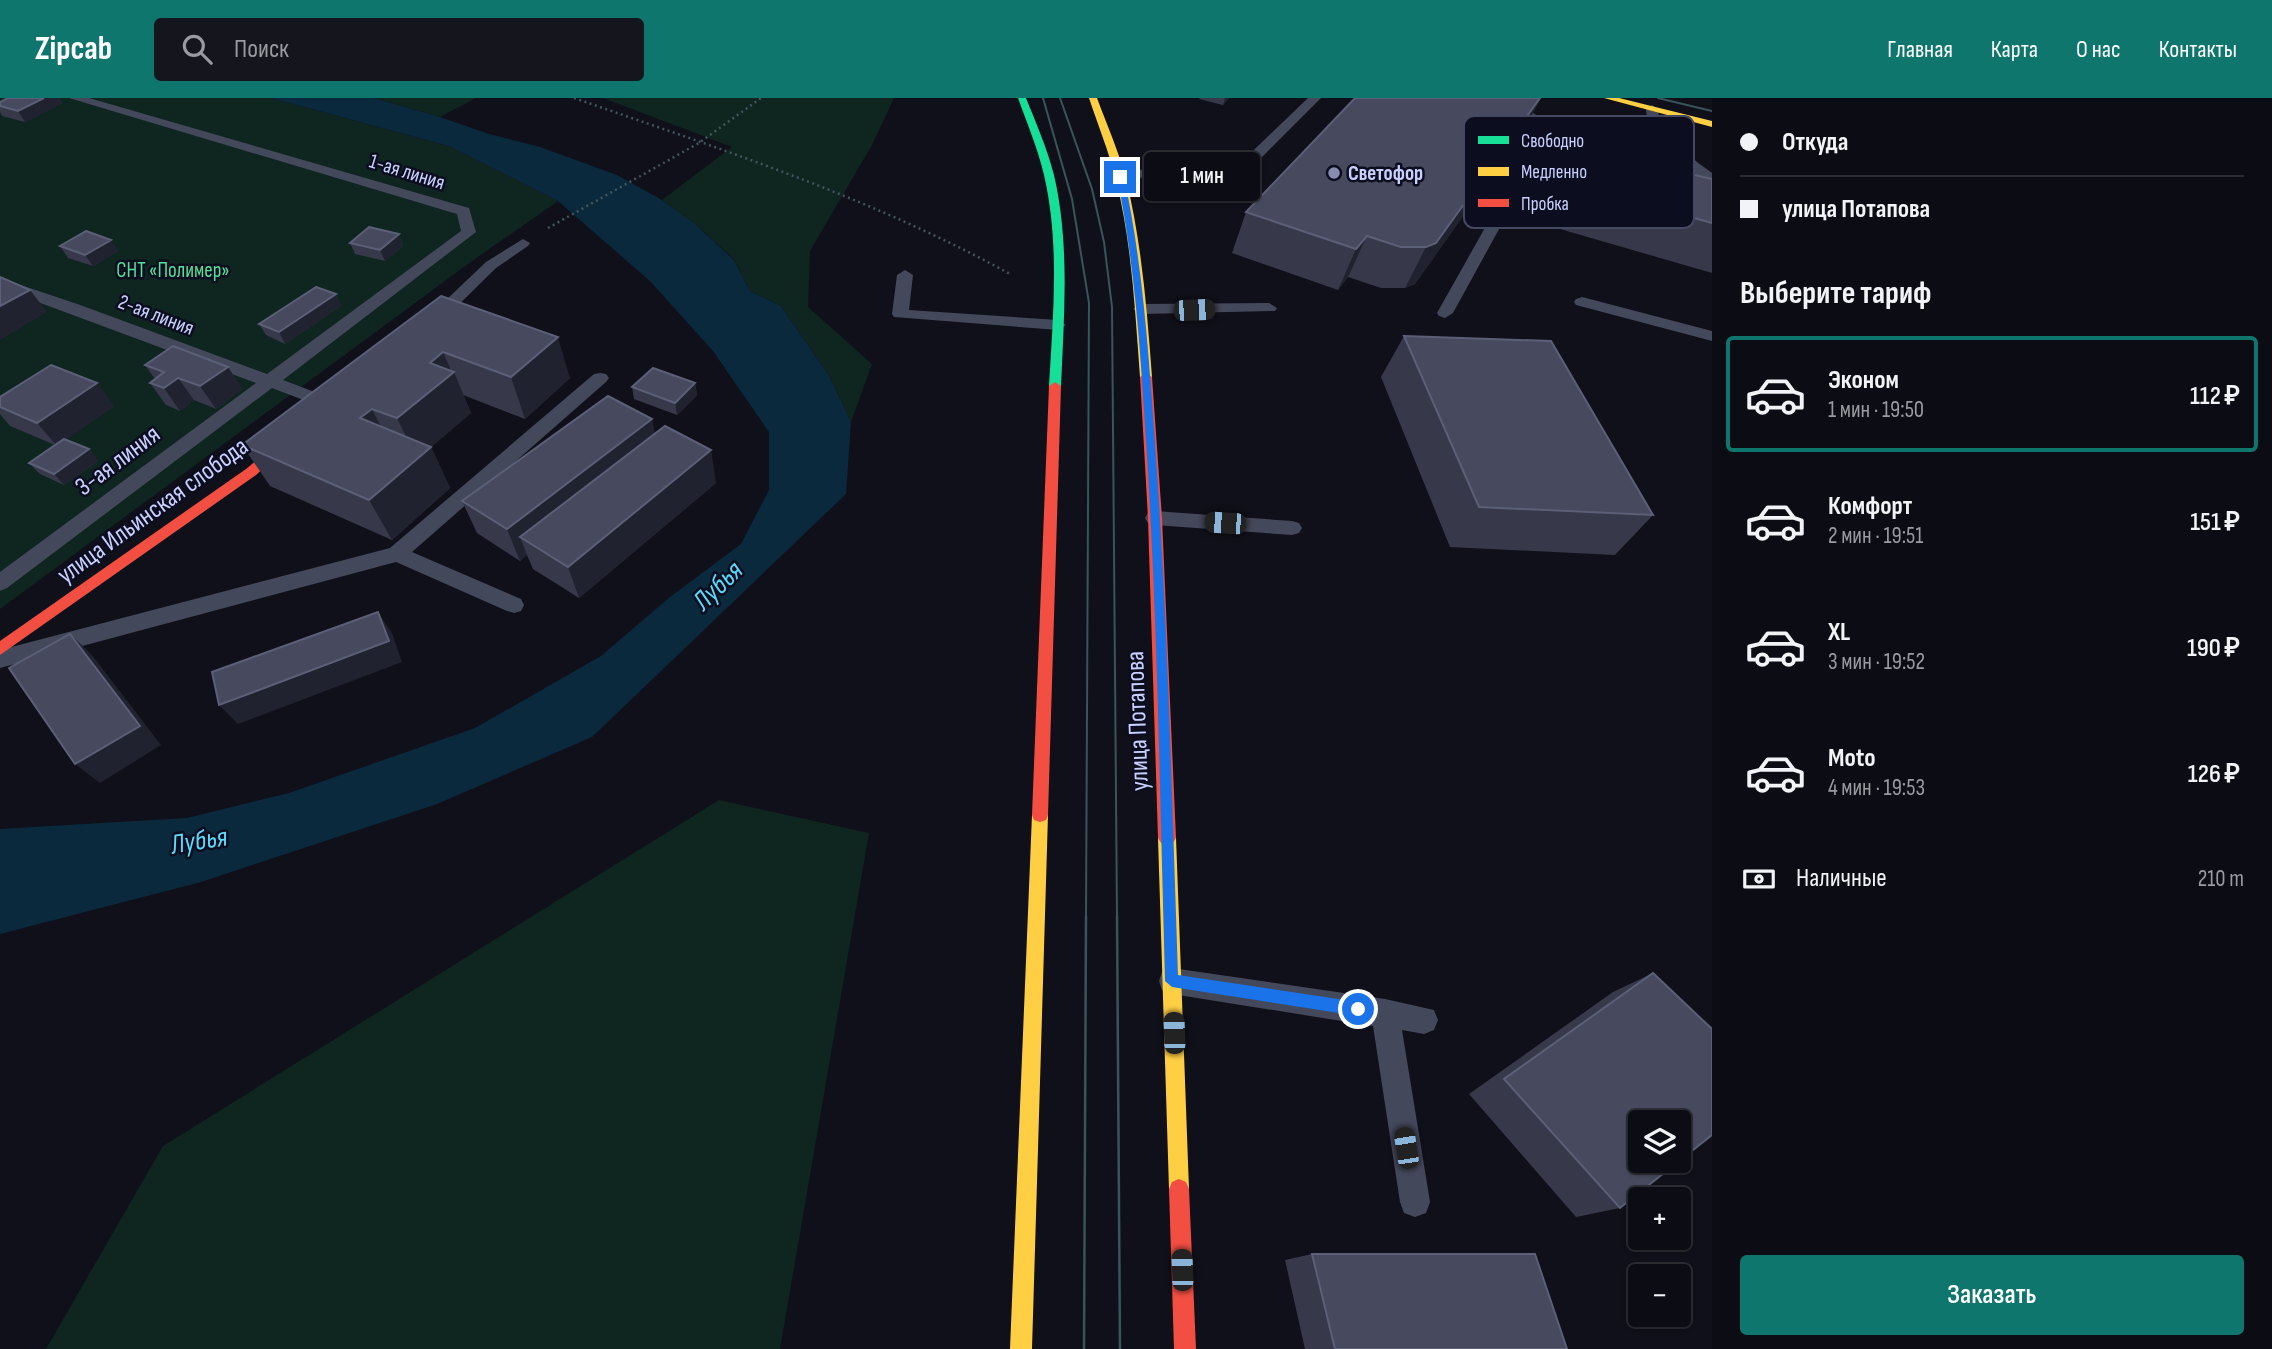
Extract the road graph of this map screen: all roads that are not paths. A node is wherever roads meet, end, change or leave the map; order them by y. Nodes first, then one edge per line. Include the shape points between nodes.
1 (75, 98) edge
2 (1021, 98) edge
3 (1093, 98) edge
4 (1315, 98) edge
5 (1608, 98) edge
6 (1508, 100) edge
7 (1652, 109) junction
8 (1530, 116) edge
9 (1650, 116) edge
10 (1680, 116) edge
11 (1694, 120) edge
12 (1712, 124) edge
13 (1694, 166) edge
14 (1119, 174) junction
15 (1712, 180) edge
16 (1492, 228) edge
17 (523, 243) road end
18 (905, 275) dead end
19 (0, 284) edge
20 (1582, 302) dead end
21 (1269, 308) dead end
22 (1141, 309) junction
23 (1445, 313) dead end
24 (1058, 325) junction
25 (418, 335) edge
26 (1712, 336) edge
27 (600, 377) dead end
28 (267, 382) junction
29 (347, 388) edge
30 (317, 412) junction
31 (1155, 518) junction
32 (1292, 528) dead end
33 (397, 554) junction
34 (0, 583) edge
35 (514, 604) dead end
36 (0, 649) edge
37 (0, 659) edge
38 (1172, 981) junction
39 (1385, 1013) junction
40 (1424, 1020) dead end
41 (1415, 1202) dead end
42 (1021, 1349) edge
43 (1185, 1349) edge

1 - 28 lane, 1-ая линия via 464,211 469,232
2 - 24 street via 1045,158 1054,198 1059,235
3 - 14 street, улица Потапова
4 - 14 lane via 1238,173
5 - 7 street
6 - 8 lane
7 - 9 lane
7 - 10 street
11 - 12 street
13 - 15 lane
14 - 22 street, улица Потапова
16 - 23 lane
17 - 25 lane via 491,265
18 - 24 lane via 900,314
19 - 28 lane, 2-ая линия
20 - 26 lane
21 - 22 lane
22 - 31 street, улица Потапова
24 - 42 street
27 - 33 lane
28 - 30 lane, 2-ая линия via 296,392
28 - 34 lane, 3-ая линия
29 - 30 lane
30 - 36 street, улица Ильинская слобода via 251,472
31 - 32 lane
31 - 38 street, улица Потапова
33 - 35 lane
33 - 37 lane
38 - 39 lane
38 - 43 street, улица Потапова
39 - 40 lane
39 - 41 lane

